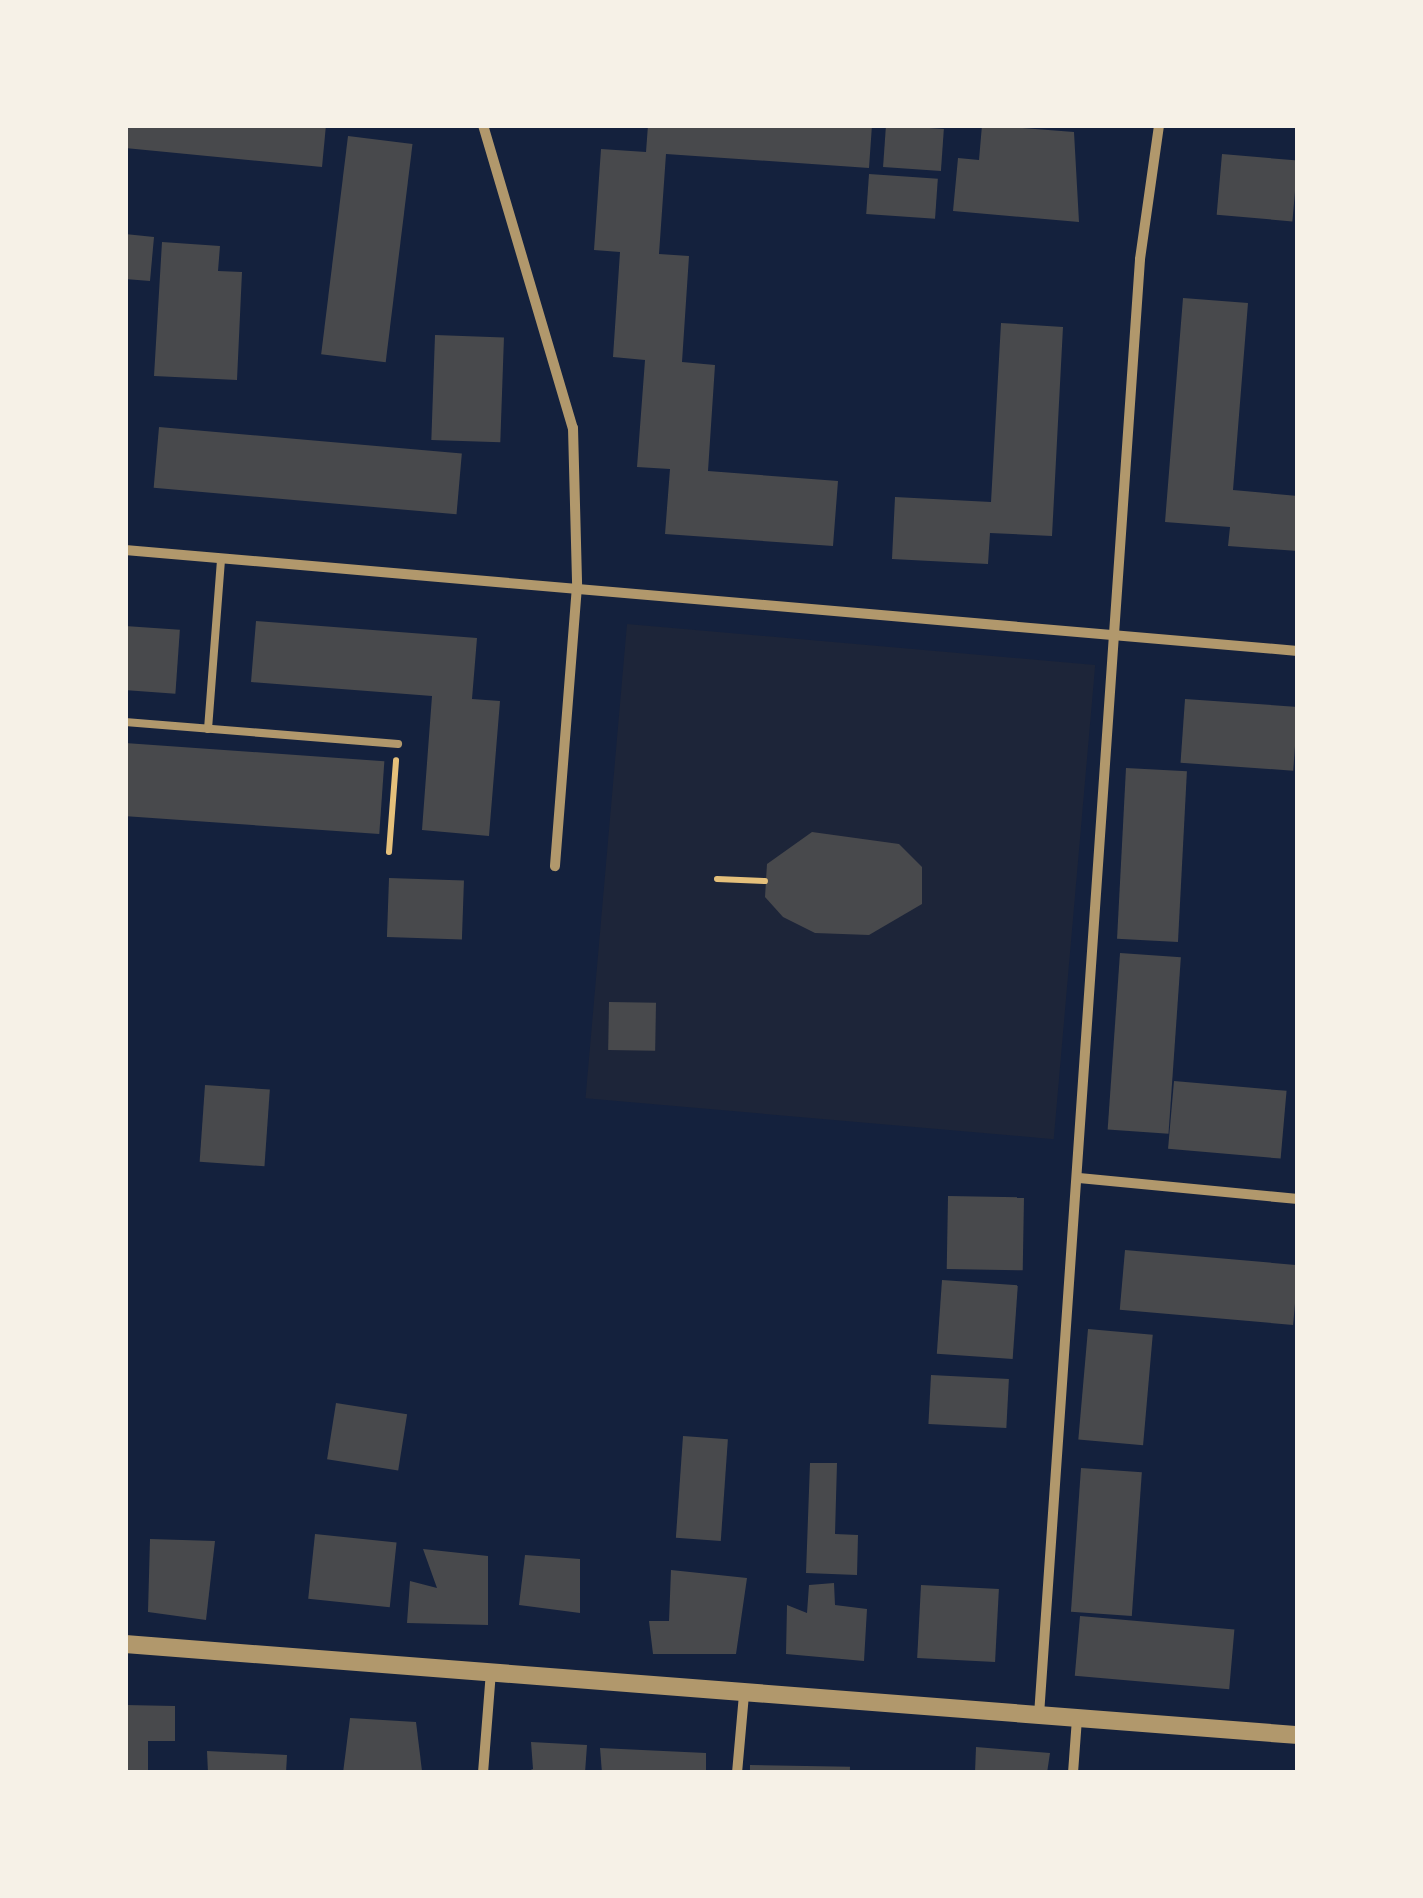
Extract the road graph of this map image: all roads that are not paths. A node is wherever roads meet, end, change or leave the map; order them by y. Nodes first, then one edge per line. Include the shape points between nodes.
1 (483, 125) edge
2 (1159, 125) edge
3 (125, 550) edge
4 (221, 559) junction
5 (577, 586) junction
6 (1115, 636) junction
7 (1298, 651) edge
8 (125, 722) edge
9 (208, 729) junction
10 (398, 744) road end
11 (554, 866) dead end
12 (1079, 1178) junction
13 (1298, 1198) edge
14 (125, 1644) edge
15 (492, 1672) junction
16 (744, 1695) junction
17 (1039, 1715) junction
18 (1076, 1718) junction
19 (1298, 1735) edge
20 (483, 1773) edge
21 (737, 1773) edge
22 (1074, 1773) edge

1 - 5 street via 573,428
2 - 6 street via 1140,259
3 - 4 street
4 - 5 street
4 - 9 lane
5 - 6 street
5 - 11 street
6 - 7 street
6 - 12 street
8 - 9 lane
9 - 10 lane
12 - 13 street
12 - 17 street
14 - 15 street
15 - 16 street
15 - 20 street
16 - 17 street
16 - 21 street
17 - 18 street
18 - 19 street
18 - 22 street

